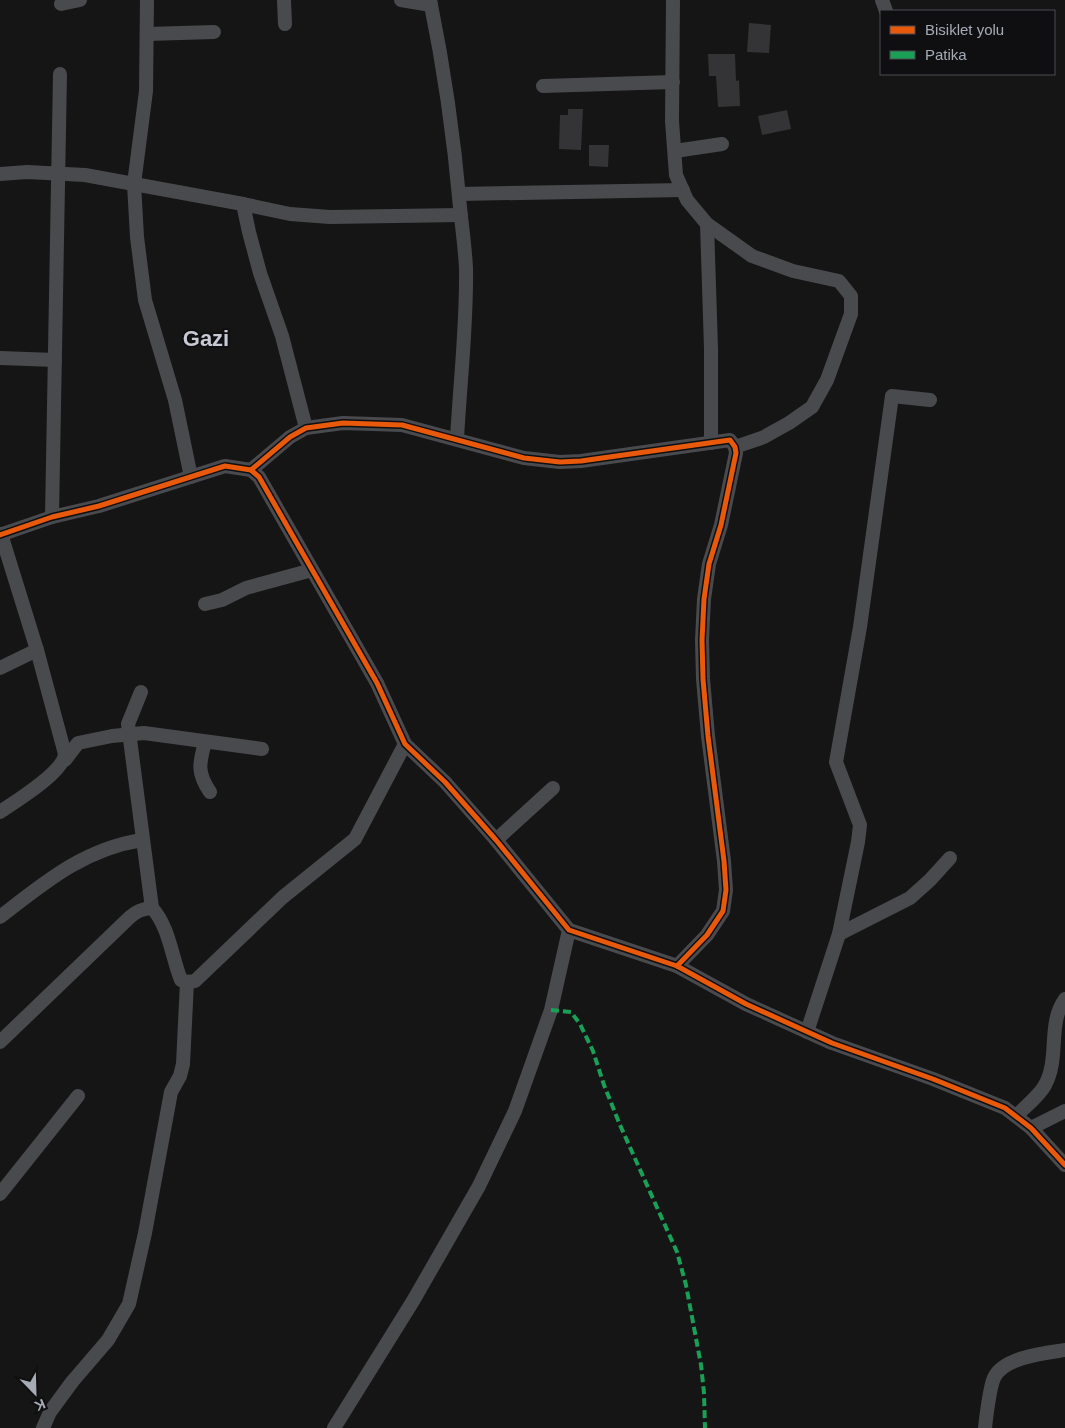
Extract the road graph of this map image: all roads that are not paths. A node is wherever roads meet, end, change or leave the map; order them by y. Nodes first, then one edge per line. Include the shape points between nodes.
1 (80, 0) edge
2 (147, 0) edge
3 (284, 0) edge
4 (400, 0) edge
5 (673, 0) edge
6 (431, 2) edge
7 (61, 4) dead end
8 (285, 24) dead end
9 (214, 32) dead end
10 (147, 34) junction
11 (60, 74) dead end
12 (672, 82) junction
13 (544, 86) dead end
14 (722, 144) dead end
15 (675, 151) junction
16 (0, 174) edge
17 (58, 174) junction
18 (134, 184) junction
19 (683, 190) junction
20 (459, 194) junction
21 (243, 204) junction
22 (461, 215) junction
23 (707, 224) junction
24 (0, 358) edge
25 (55, 360) junction
26 (930, 400) dead end
27 (306, 428) junction
28 (457, 439) junction
29 (711, 443) junction
30 (735, 447) junction
31 (251, 470) junction
32 (191, 477) junction
33 (52, 518) junction
34 (1, 535) edge
35 (312, 570) junction
36 (205, 604) dead end
37 (37, 650) junction
38 (0, 668) edge
39 (141, 692) dead end
40 (128, 734) junction
41 (205, 742) junction
42 (405, 744) junction
43 (262, 749) dead end
44 (65, 760) junction
45 (554, 788) dead end
46 (210, 792) dead end
47 (0, 812) edge
48 (142, 840) junction
49 (496, 840) junction
50 (950, 858) dead end
51 (152, 908) junction
52 (0, 917) edge
53 (569, 930) junction
54 (839, 934) junction
55 (677, 966) junction
56 (187, 982) junction
57 (1065, 999) edge
58 (807, 1032) junction
59 (0, 1042) edge
60 (78, 1096) dead end
61 (1065, 1110) edge
62 (1016, 1116) junction
63 (1032, 1128) junction
64 (1065, 1165) edge
65 (0, 1194) edge
66 (1065, 1350) edge
67 (43, 1428) edge
68 (334, 1428) edge
69 (985, 1428) edge

1 - 7 street
2 - 10 street
3 - 8 street
4 - 6 street
5 - 12 street
6 - 20 street
9 - 10 street
10 - 18 street via 146,91
11 - 17 street
12 - 13 street
12 - 15 street
14 - 15 street
15 - 19 street via 676,175
16 - 17 street
17 - 18 street via 85,175
17 - 25 street
18 - 21 street
18 - 32 street via 145,300 175,400
19 - 20 street
19 - 23 street
20 - 22 street
21 - 22 street via 290,214 330,217
21 - 27 street
22 - 28 street via 466,266 466,327
23 - 29 street
23 - 30 street via 752,256 793,272 839,281 852,296 851,314 827,380 812,407 764,437
24 - 25 street
25 - 33 street
26 - 54 street via 892,396 860,627 836,762 860,826
27 - 28 street via 343,423 402,424
27 - 31 street via 290,437
28 - 29 street via 524,458 560,462
29 - 30 street via 730,440
30 - 55 street via 704,599 702,640 708,736 726,890 723,910 706,936
31 - 32 street via 225,466
31 - 35 street via 259,478
32 - 33 street
33 - 34 street
34 - 37 street
35 - 36 street via 260,583
35 - 42 street via 378,683
37 - 38 street
37 - 44 street
39 - 40 street via 128,724
40 - 41 street via 144,733
40 - 44 street via 78,744
40 - 48 street
41 - 43 street
41 - 46 street via 200,770 202,781
42 - 49 street via 445,782
42 - 56 street via 355,839 283,897 195,981
44 - 47 street via 54,773
45 - 49 street
48 - 51 street
48 - 52 street via 117,844 89,855
49 - 53 street
50 - 54 street via 910,898
51 - 56 street via 164,929 181,980
51 - 59 street via 144,908 130,917
53 - 55 street
53 - 68 street via 551,1010 515,1112 475,1194
54 - 58 street
55 - 58 street via 746,1004
56 - 67 street via 184,1064 170,1092 129,1304 108,1340 50,1412
57 - 62 street via 1058,1010 1052,1064 1045,1086
58 - 62 street via 933,1079 1005,1108
60 - 65 street
61 - 63 street
62 - 63 street
63 - 64 street
66 - 69 street via 1031,1356 1003,1366 994,1377

